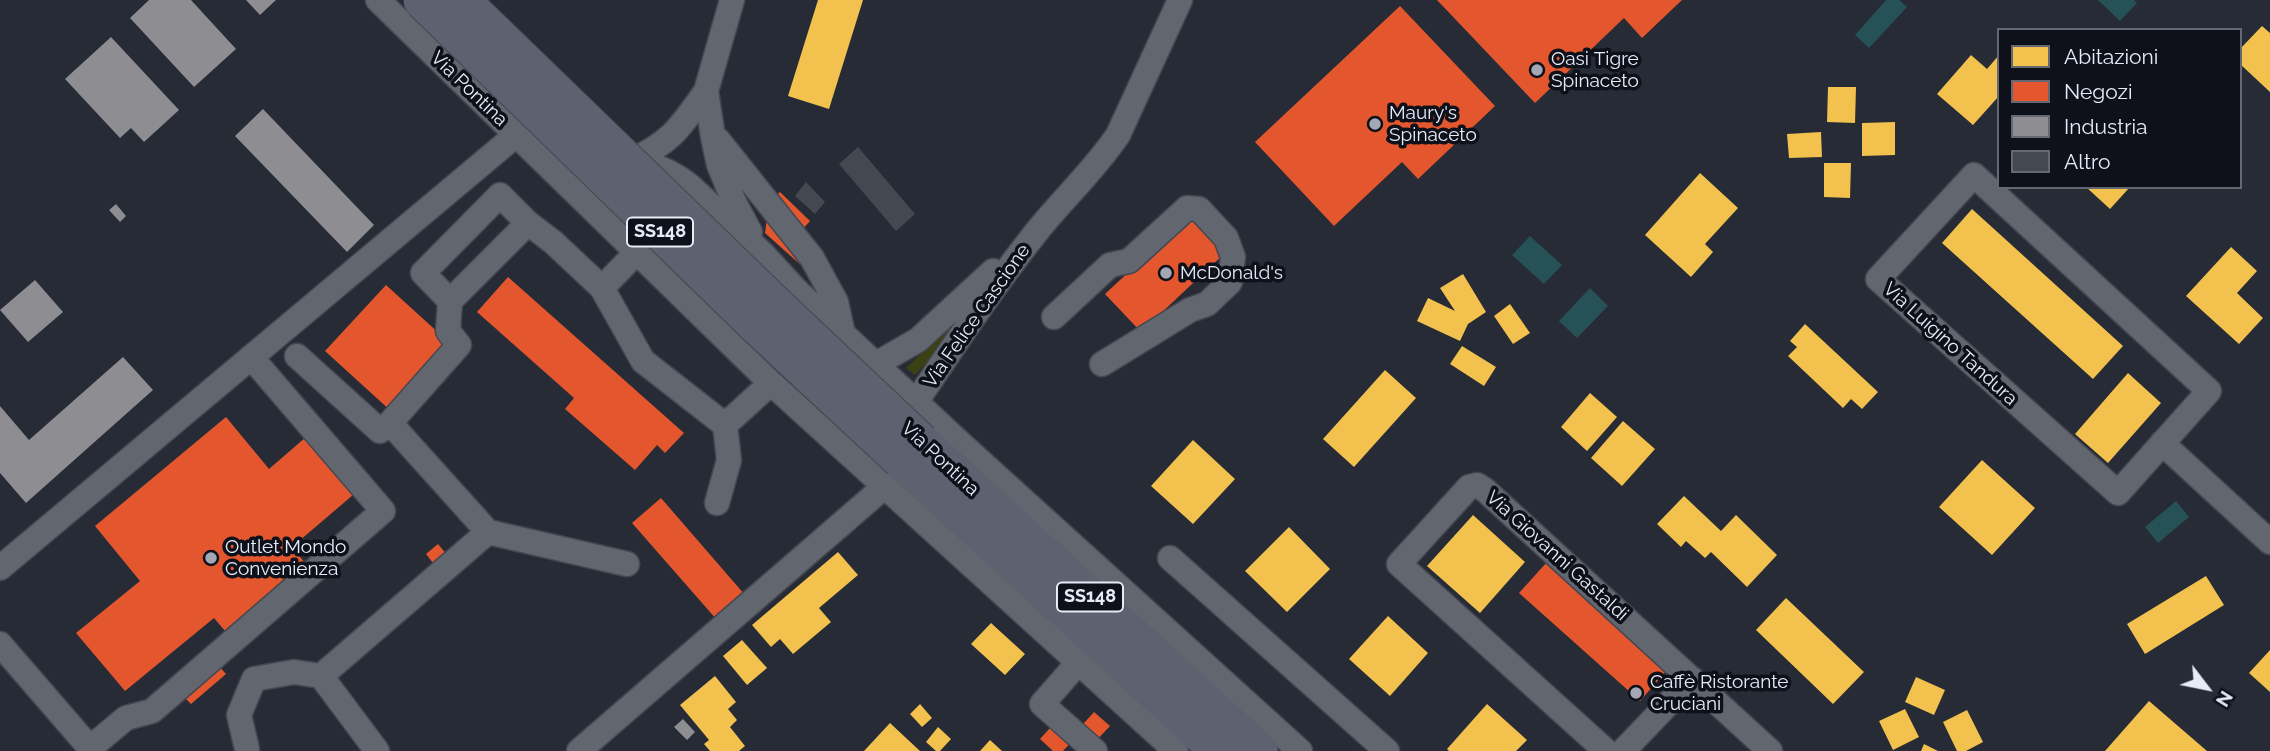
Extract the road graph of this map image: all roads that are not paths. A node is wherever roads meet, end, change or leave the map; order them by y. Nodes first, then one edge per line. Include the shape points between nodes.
1 (378, 0) edge
2 (422, 0) edge
3 (461, 0) edge
4 (489, 0) edge
5 (732, 0) edge
6 (1180, 0) edge
7 (706, 91) junction
8 (487, 107) junction
9 (712, 133) junction
10 (516, 135) junction
11 (619, 164) junction
12 (560, 178) junction
13 (450, 191) junction
14 (598, 216) junction
15 (475, 221) junction
16 (528, 223) junction
17 (1038, 230) junction
18 (635, 253) junction
19 (763, 254) junction
20 (602, 288) junction
21 (450, 301) junction
22 (1054, 317) dead end
23 (843, 334) junction
24 (297, 356) dead end
25 (251, 357) junction
26 (876, 364) junction
27 (1102, 364) dead end
28 (771, 383) junction
29 (916, 402) junction
30 (390, 423) junction
31 (725, 425) junction
32 (2162, 443) junction
33 (902, 463) junction
34 (717, 503) dead end
35 (488, 532) junction
36 (2270, 542) edge
37 (1170, 558) dead end
38 (627, 564) dead end
39 (0, 569) edge
40 (0, 644) edge
41 (1079, 663) junction
42 (321, 676) junction
43 (1692, 679) junction
44 (1166, 748) edge
45 (247, 749) dead end
46 (377, 751) edge
47 (579, 751) edge
48 (1095, 751) edge
49 (1219, 751) edge
50 (1259, 751) edge
51 (1300, 751) edge
52 (1387, 751) edge
53 (1606, 751) edge
54 (1623, 751) edge
55 (1769, 751) edge

1 - 8 street, Via Pontina
2 - 33 highway, Via Pontina / SS148, bridge
3 - 33 highway, Via Pontina / SS148, bridge via 778,307
4 - 8 street
5 - 7 street
6 - 17 street, Via Felice Cascione via 1123,127
7 - 9 street, Via Pontina
7 - 11 street via 670,138
8 - 10 street, Via Pontina
9 - 19 street, Via Pontina via 728,188
9 - 23 street via 812,258 836,302
10 - 12 street, Via Pontina
10 - 13 street
11 - 12 street via 582,178
11 - 14 street via 596,190
11 - 19 street, Via Pontina via 651,164 677,176
12 - 14 street, Via Pontina
13 - 15 street
13 - 25 street
14 - 18 street, Via Pontina
15 - 16 street via 500,195
15 - 21 street via 423,274
16 - 20 street
16 - 21 street
17 - 26 street, Via Felice Cascione via 924,336
17 - 29 street, Via Felice Cascione
18 - 20 street
18 - 28 street, Via Pontina
19 - 23 street, Via Pontina
20 - 31 street via 643,361
21 - 30 street via 448,331 459,345
22 - 27 street via 1110,265 1129,261 1187,208 1199,209 1226,238 1233,257 1230,282 1207,304
23 - 26 street, Via Pontina
24 - 30 street via 380,431
25 - 39 street
25 - 40 street via 383,511 152,710 126,718 90,748
26 - 29 street, Via Pontina
28 - 31 street
28 - 33 street, Via Pontina
29 - 51 street, Via Pontina
30 - 35 street
31 - 34 street via 729,460
32 - 32 street, Via Luigino Tandura via 2208,391 1974,175 1878,279 2118,493
32 - 36 street
33 - 41 street, Via Pontina
33 - 47 street
33 - 49 highway, Via Pontina / SS148
33 - 50 highway, Via Pontina / SS148
35 - 38 street
35 - 42 street
37 - 52 street
41 - 44 street, Via Pontina
41 - 48 street via 1042,704
42 - 45 street via 294,672 254,680 239,715
42 - 46 street
43 - 53 street, Via Giovanni Gastaldi via 1485,490 1477,485 1465,489 1399,564
43 - 54 street
43 - 55 street, Via Giovanni Gastaldi

